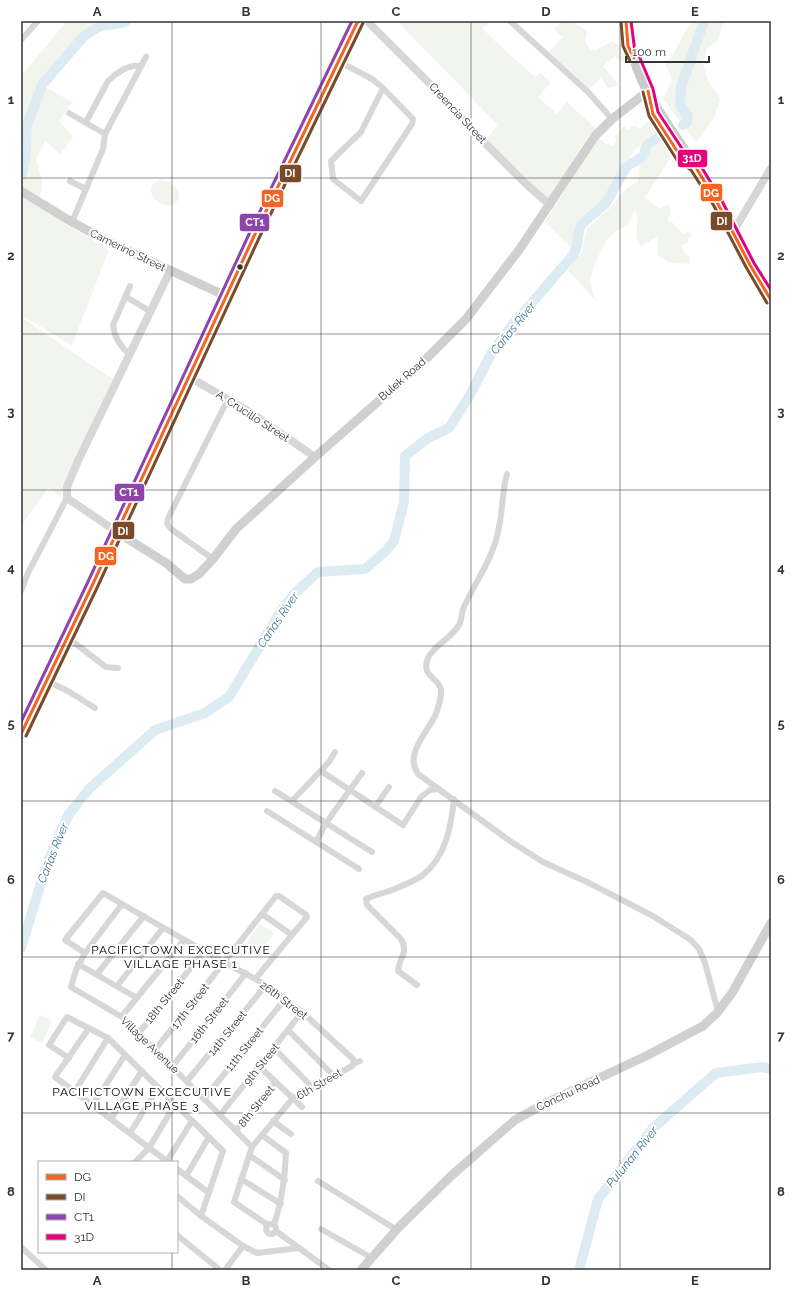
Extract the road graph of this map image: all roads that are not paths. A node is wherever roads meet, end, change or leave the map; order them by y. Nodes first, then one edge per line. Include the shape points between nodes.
1 (38, 21) edge
2 (358, 21) edge
3 (367, 21) edge
4 (510, 21) edge
5 (626, 21) edge
6 (632, 21) edge
7 (21, 40) edge
8 (146, 57) dead end
9 (634, 58) junction
10 (338, 61) junction
11 (140, 66) junction
12 (383, 88) junction
13 (648, 91) junction
14 (69, 113) dead end
15 (612, 119) junction
16 (86, 122) junction
17 (105, 134) junction
18 (771, 168) edge
19 (70, 181) dead end
20 (86, 189) junction
21 (21, 191) edge
22 (550, 204) junction
23 (72, 222) junction
24 (732, 232) junction
25 (170, 271) junction
26 (130, 286) dead end
27 (125, 296) junction
28 (226, 296) junction
29 (771, 300) edge
30 (151, 312) junction
31 (130, 354) junction
32 (189, 377) junction
33 (228, 399) junction
34 (315, 457) junction
35 (507, 474) dead end
36 (68, 498) junction
37 (117, 532) junction
38 (213, 559) junction
39 (21, 591) edge
40 (68, 638) junction
41 (118, 668) dead end
42 (47, 681) junction
43 (95, 708) dead end
44 (21, 734) edge
45 (335, 752) dead end
46 (321, 771) junction
47 (362, 773) dead end
48 (389, 787) dead end
49 (439, 789) junction
50 (350, 790) junction
51 (275, 791) dead end
52 (454, 799) junction
53 (292, 801) junction
54 (375, 807) junction
55 (267, 811) dead end
56 (326, 823) junction
57 (316, 842) junction
58 (372, 852) dead end
59 (359, 868) dead end
60 (122, 904) junction
61 (262, 914) junction
62 (144, 916) junction
63 (770, 926) edge
64 (163, 928) junction
65 (292, 935) junction
66 (184, 940) junction
67 (204, 951) junction
68 (85, 953) junction
69 (224, 962) junction
70 (78, 964) junction
71 (246, 973) junction
72 (97, 974) junction
73 (256, 978) junction
74 (266, 985) junction
75 (417, 985) dead end
76 (117, 986) junction
77 (136, 998) junction
78 (285, 999) junction
79 (302, 1012) junction
80 (718, 1012) junction
81 (122, 1016) junction
82 (89, 1028) junction
83 (288, 1030) junction
84 (139, 1033) junction
85 (108, 1038) junction
86 (274, 1048) junction
87 (155, 1050) junction
88 (125, 1055) junction
89 (69, 1058) junction
90 (360, 1061) dead end
91 (353, 1062) junction
92 (259, 1066) junction
93 (172, 1067) junction
94 (142, 1071) junction
95 (334, 1075) junction
96 (188, 1081) junction
97 (275, 1082) junction
98 (312, 1087) junction
99 (158, 1088) junction
100 (74, 1091) junction
101 (204, 1098) junction
102 (293, 1098) junction
103 (175, 1104) junction
104 (93, 1105) junction
105 (302, 1107) dead end
106 (220, 1115) junction
107 (111, 1119) junction
108 (192, 1121) junction
109 (273, 1121) junction
110 (236, 1130) junction
111 (130, 1133) junction
112 (291, 1134) dead end
113 (262, 1135) junction
114 (208, 1137) junction
115 (252, 1147) junction
116 (149, 1148) junction
117 (249, 1155) junction
118 (136, 1161) edge
119 (166, 1161) edge
120 (168, 1161) edge
121 (178, 1170) edge
122 (186, 1176) junction
123 (241, 1179) junction
124 (285, 1180) junction
125 (318, 1181) dead end
126 (209, 1193) junction
127 (178, 1197) edge
128 (281, 1204) junction
129 (201, 1216) junction
130 (273, 1227) junction
131 (321, 1229) dead end
132 (397, 1230) junction
133 (178, 1236) edge
134 (243, 1246) junction
135 (299, 1248) junction
136 (22, 1252) edge
137 (372, 1258) junction
138 (46, 1270) edge
139 (220, 1270) edge
140 (224, 1270) edge
141 (329, 1270) edge
142 (361, 1270) edge

1 - 7 street
2 - 10 main road
3 - 22 street, Creencia Street via 475,133
4 - 15 street via 588,92
5 - 9 main road via 630,54
6 - 9 main road via 636,52
8 - 11 street
9 - 13 main road
10 - 12 street via 369,77
10 - 28 main road
11 - 16 street via 131,66 108,81
11 - 17 street
12 - 12 street via 361,132 332,160 332,177 359,201 413,121
13 - 15 main road, Bulek Road
13 - 24 main road via 696,166
14 - 16 street
15 - 22 main road, Bulek Road via 592,140
16 - 17 street
17 - 20 street via 103,149
18 - 24 street
19 - 20 street
20 - 23 street
21 - 23 main road, Camerino Street
22 - 34 main road, Bulek Road via 499,278 466,319 422,362
23 - 25 main road, Camerino Street via 111,244
24 - 29 main road
25 - 28 main road, Camerino Street
25 - 30 street
26 - 27 street
27 - 30 street
27 - 31 street via 113,329 122,347
28 - 32 main road
30 - 31 street
31 - 36 street via 77,463 67,487
32 - 33 street, A. Crucillo Street
32 - 37 main road
33 - 34 street, A. Crucillo Street
33 - 38 street via 167,522 171,529
34 - 38 main road, Bulek Road via 236,529
35 - 49 street via 499,528 491,557 463,609 459,625 428,659 429,674 440,686 441,691 437,713 415,751 414,759 418,774
36 - 37 street
36 - 39 street
37 - 38 main road, Bulek Road via 188,580 194,578
37 - 40 main road
40 - 41 street via 106,667
40 - 42 main road
42 - 43 street
42 - 44 main road
45 - 46 street
46 - 50 street
46 - 53 street
47 - 50 street
48 - 54 street
49 - 52 street
49 - 54 street via 430,790 421,797 403,825
50 - 54 street
50 - 56 street
51 - 53 street
52 - 75 street via 448,836 430,868 419,878 366,899 367,905 401,938 405,951 398,971
52 - 80 street via 543,862 653,916 691,940 699,949 705,963
53 - 56 street
55 - 57 street
56 - 57 street
56 - 58 street
57 - 59 street
60 - 62 street, 26th Street
60 - 68 street
60 - 68 street, 26th Street via 103,893 65,940
61 - 65 street
61 - 65 street, 17th Street via 276,896 305,914 306,918
61 - 69 street, 17th Street
62 - 64 street, 26th Street
62 - 72 street
63 - 80 main road, Conchu Road via 732,993
64 - 66 street, 26th Street
64 - 76 street
65 - 73 street
66 - 67 street, 26th Street
66 - 77 street
67 - 69 street, 26th Street
67 - 84 street, 18th Street
68 - 70 street
69 - 71 street, 26th Street
69 - 87 street, 17th Street
70 - 72 street
70 - 81 street, Village Avenue via 71,987
71 - 73 street, 26th Street
71 - 93 street, 16th Street
72 - 76 street
73 - 74 street, 26th Street
74 - 78 street, 26th Street
74 - 96 street, 14th Street
76 - 77 street
77 - 81 street
78 - 79 street, 26th Street
78 - 101 street, 11th Street
79 - 83 street, 9th Street
79 - 91 street, 26th Street
80 - 132 main road, Conchu Road via 703,1026 515,1120 451,1176
81 - 84 street, Village Avenue
82 - 85 street
82 - 89 street
82 - 89 street via 67,1017 49,1045
83 - 86 street, 9th Street
83 - 95 street
84 - 87 street, Village Avenue
85 - 88 street
85 - 100 street
86 - 92 street, 9th Street
86 - 98 street
87 - 93 street, Village Avenue
88 - 94 street
88 - 104 street
89 - 100 street via 55,1077
90 - 91 street, 6th Street
91 - 95 street, 6th Street
92 - 97 street
92 - 106 street, 9th Street
93 - 96 street, Village Avenue
94 - 99 street
94 - 107 street
95 - 98 street, 6th Street
96 - 101 street, Village Avenue
97 - 102 street
97 - 110 street, 8th Street
98 - 102 street, 6th Street
99 - 103 street
99 - 111 street
100 - 104 street
101 - 106 street, Village Avenue
102 - 105 street
102 - 109 street, 6th Street
103 - 108 street
103 - 116 street
104 - 107 street
106 - 110 street, Village Avenue
107 - 111 street
108 - 114 street
108 - 120 street
109 - 112 street
109 - 113 street, 6th Street
110 - 115 street, Village Avenue
111 - 116 street
113 - 115 street, 6th Street
113 - 124 street via 286,1153
114 - 122 street
114 - 126 street via 223,1151
115 - 117 street
116 - 118 street
116 - 119 street
117 - 123 street
117 - 124 street
121 - 122 street
122 - 126 street
123 - 128 street
123 - 130 street via 234,1202
124 - 128 street
125 - 132 street
126 - 129 street
127 - 129 street
128 - 130 street
129 - 134 street
130 - 135 street
131 - 137 street
132 - 137 main road, Conchu Road
133 - 139 street
134 - 135 street via 257,1253
134 - 140 street
135 - 141 street
136 - 138 street
137 - 142 main road, Conchu Road

